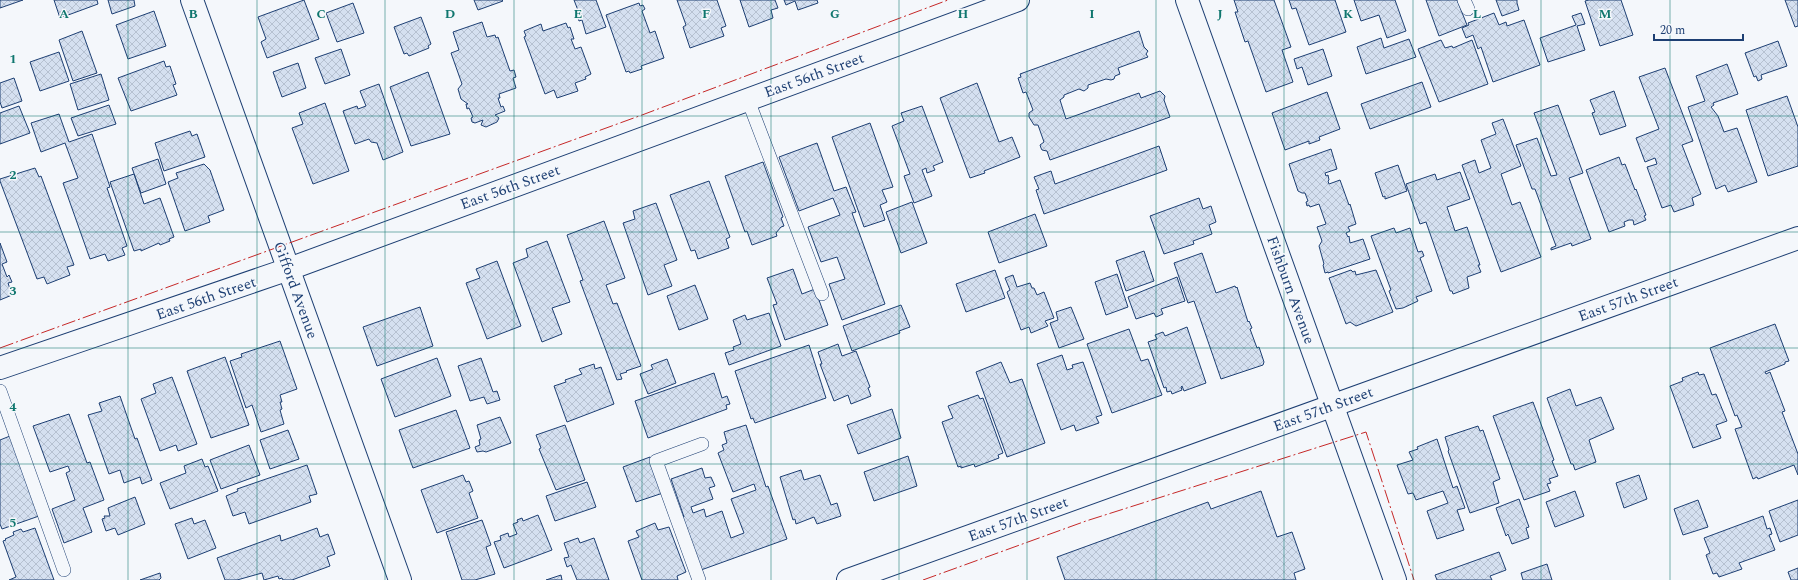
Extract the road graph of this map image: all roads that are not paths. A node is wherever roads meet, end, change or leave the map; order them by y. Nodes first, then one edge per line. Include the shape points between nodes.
1 (192, 0) edge
2 (1018, 0) edge
3 (1187, 0) edge
4 (748, 100) junction
5 (1798, 238) edge
6 (289, 269) junction
7 (822, 294) dead end
8 (0, 368) edge
9 (0, 391) edge
10 (1333, 406) junction
11 (702, 444) dead end
12 (64, 570) dead end
13 (400, 580) edge
14 (699, 580) edge
15 (848, 580) edge
16 (1396, 580) edge

1 - 6 street, Gifford Avenue
2 - 4 street, East 56th Street
3 - 10 street, Fishburn Avenue
4 - 6 street, East 56th Street
4 - 7 lane
5 - 10 street, East 57th Street
6 - 8 street, East 56th Street
6 - 13 street, Gifford Avenue
9 - 12 lane
10 - 15 street, East 57th Street
10 - 16 street, Fishburn Avenue
11 - 14 lane via 656,461

